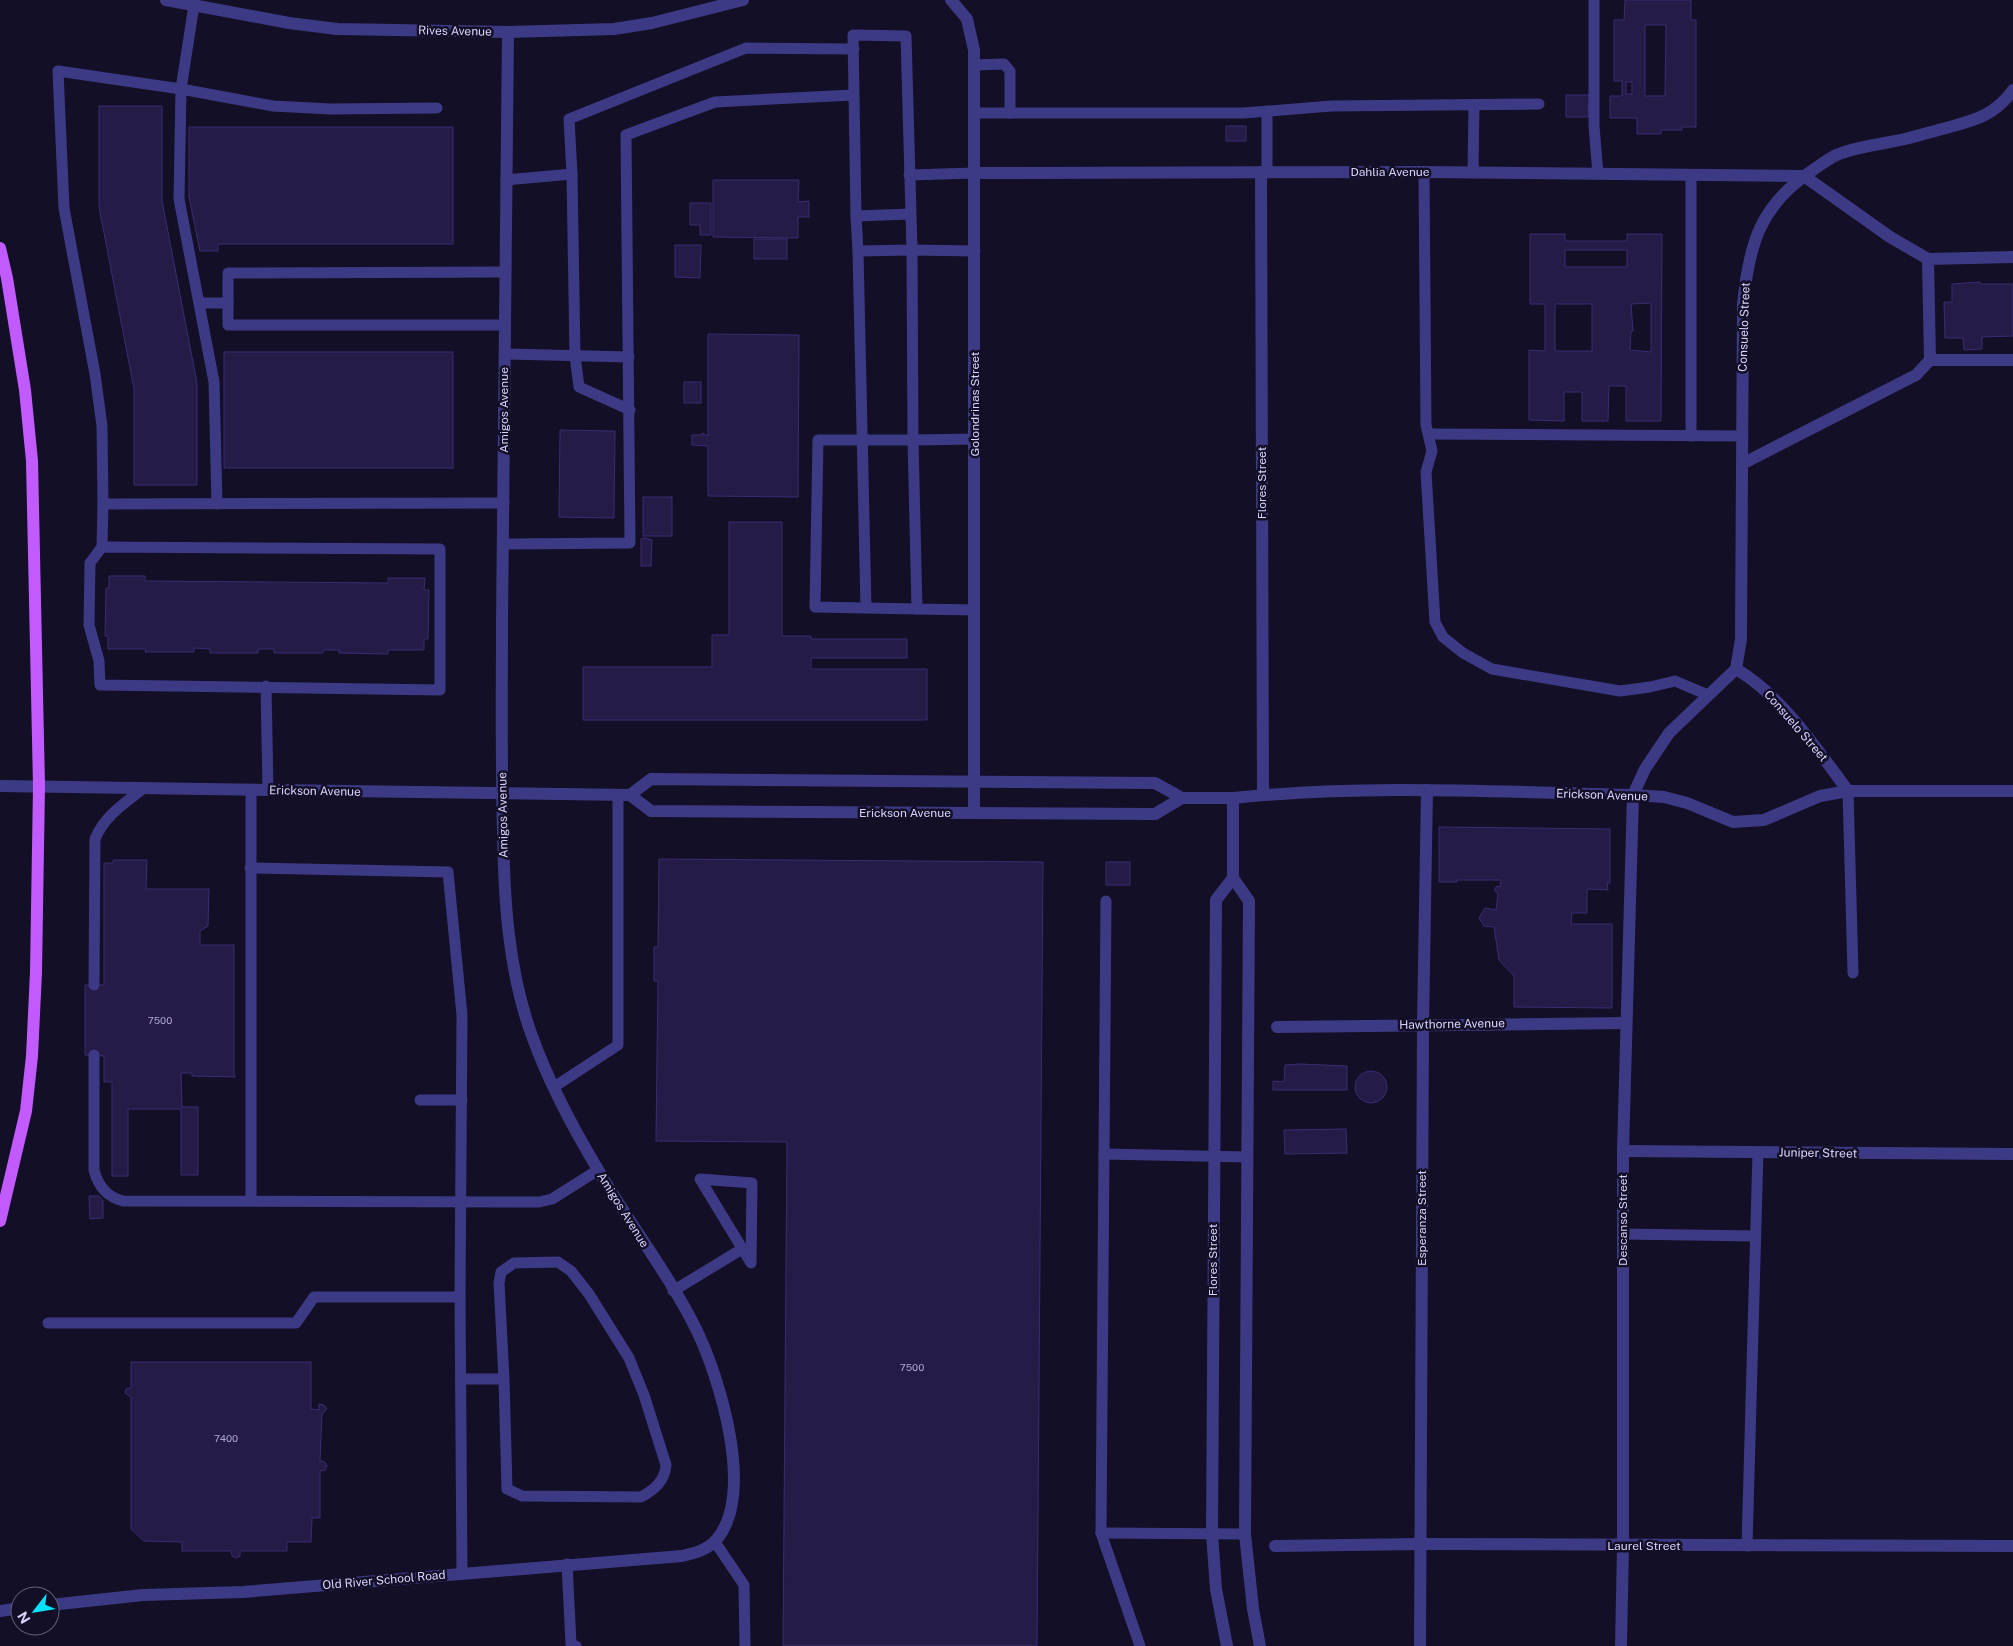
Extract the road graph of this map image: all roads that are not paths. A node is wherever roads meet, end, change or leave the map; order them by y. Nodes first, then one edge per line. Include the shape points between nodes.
1 (166, 0) edge
2 (743, 0) edge
3 (951, 0) edge
4 (1594, 0) edge
5 (194, 5) junction
6 (508, 32) junction
7 (854, 49) junction
8 (974, 65) junction
9 (181, 89) junction
10 (2013, 90) edge
11 (854, 95) junction
12 (1539, 104) dead end
13 (1474, 105) junction
14 (437, 108) dead end
15 (1268, 111) junction
16 (975, 113) junction
17 (1010, 113) junction
18 (1264, 172) junction
19 (1424, 172) junction
20 (1473, 172) junction
21 (975, 173) junction
22 (572, 174) junction
23 (909, 174) junction
24 (1598, 174) junction
25 (1691, 175) junction
26 (1804, 176) junction
27 (506, 180) junction
28 (911, 214) junction
29 (856, 216) junction
30 (0, 248) edge
31 (858, 250) junction
32 (912, 250) junction
33 (975, 251) junction
34 (2013, 257) edge
35 (1928, 258) junction
36 (505, 272) junction
37 (199, 303) junction
38 (228, 303) junction
39 (505, 325) junction
40 (505, 354) junction
41 (575, 356) junction
42 (629, 357) junction
43 (1930, 360) junction
44 (2013, 360) edge
45 (630, 410) junction
46 (1429, 434) junction
47 (1691, 436) junction
48 (1742, 436) junction
49 (975, 438) junction
50 (861, 440) junction
51 (913, 440) junction
52 (1742, 464) junction
53 (504, 503) junction
54 (103, 504) junction
55 (217, 504) junction
56 (503, 544) junction
57 (102, 547) junction
58 (866, 608) junction
59 (917, 609) junction
60 (974, 610) junction
61 (1736, 669) junction
62 (266, 686) junction
63 (1708, 696) junction
64 (974, 780) junction
65 (0, 786) edge
66 (39, 786) junction
67 (144, 788) junction
68 (251, 790) junction
69 (268, 790) junction
70 (1427, 790) junction
71 (1848, 791) junction
72 (2013, 791) edge
73 (502, 794) junction
74 (624, 795) junction
75 (1263, 795) junction
76 (1633, 795) junction
77 (1182, 798) junction
78 (1234, 798) junction
79 (974, 813) junction
80 (250, 868) junction
81 (1233, 878) junction
82 (1106, 900) dead end
83 (1853, 973) dead end
84 (94, 985) dead end
85 (1626, 1023) junction
86 (1423, 1025) junction
87 (1278, 1027) dead end
88 (94, 1056) dead end
89 (554, 1087) junction
90 (420, 1100) dead end
91 (462, 1100) junction
92 (1623, 1151) junction
93 (1758, 1152) junction
94 (1104, 1154) junction
95 (2013, 1154) edge
96 (1214, 1156) junction
97 (1247, 1157) junction
98 (598, 1170) junction
99 (251, 1200) junction
100 (461, 1201) junction
101 (0, 1220) edge
102 (1623, 1234) junction
103 (1755, 1236) junction
104 (742, 1248) junction
105 (673, 1291) junction
106 (460, 1296) junction
107 (48, 1323) dead end
108 (461, 1379) junction
109 (504, 1379) junction
110 (1101, 1533) junction
111 (1212, 1534) junction
112 (1245, 1534) junction
113 (715, 1542) junction
114 (1421, 1544) junction
115 (1276, 1546) dead end
116 (1623, 1546) junction
117 (1747, 1546) junction
118 (2013, 1546) edge
119 (567, 1564) junction
120 (462, 1573) junction
121 (60, 1604) edge
122 (576, 1646) edge
123 (745, 1646) edge
124 (1140, 1646) edge
125 (1227, 1646) edge
126 (1260, 1646) edge
127 (1420, 1646) edge
128 (1621, 1646) edge

1 - 5 street, Rives Avenue
2 - 6 street, Rives Avenue via 614,29
3 - 8 street, Golondrinas Street via 967,19
4 - 24 lane via 1594,126
5 - 6 street, Rives Avenue via 337,29
5 - 9 lane
6 - 27 street, Amigos Avenue
7 - 11 lane
7 - 22 lane via 746,48 569,119
7 - 23 lane via 853,34 906,36
8 - 16 street, Golondrinas Street
8 - 17 lane via 1004,64 1010,71
9 - 14 lane via 274,106
9 - 37 lane via 178,199
9 - 54 lane via 58,71 64,208 100,409
10 - 26 street, Consuelo Street via 1982,119 1838,154
11 - 29 lane
11 - 42 lane via 715,102 626,135
12 - 13 lane
13 - 15 lane
13 - 20 lane
15 - 17 lane
15 - 18 lane
16 - 17 lane
16 - 21 street, Golondrinas Street
18 - 19 street, Dahlia Avenue
18 - 21 street, Dahlia Avenue
18 - 75 street, Flores Street
19 - 20 street, Dahlia Avenue
19 - 46 lane via 1426,425
20 - 24 street, Dahlia Avenue
21 - 23 lane
21 - 33 street, Golondrinas Street
22 - 27 lane
22 - 41 lane
23 - 28 lane
24 - 25 street, Dahlia Avenue
25 - 26 street, Dahlia Avenue
25 - 47 lane
26 - 35 street via 1890,237
26 - 48 street, Consuelo Street via 1786,190 1769,212 1755,238 1747,267 1743,304
27 - 36 street, Amigos Avenue
28 - 29 lane
28 - 32 lane
29 - 31 lane
30 - 66 main road via 25,390 32,461
31 - 32 lane
31 - 50 lane
32 - 33 lane
32 - 51 lane
33 - 49 street, Golondrinas Street
34 - 35 street
35 - 43 street
36 - 38 lane via 228,273
36 - 39 street, Amigos Avenue
37 - 38 lane
37 - 55 lane via 214,382
38 - 39 lane via 228,325
39 - 40 street, Amigos Avenue
40 - 41 lane
40 - 53 street, Amigos Avenue
41 - 42 lane
41 - 45 lane via 579,387
42 - 45 lane
43 - 44 street
43 - 52 street via 1916,375
45 - 56 lane via 630,543
46 - 47 lane
46 - 63 lane via 1432,451 1426,472 1435,622 1443,637 1492,669 1620,691 1675,681
47 - 48 lane
48 - 52 street, Consuelo Street
49 - 51 lane
49 - 60 street, Golondrinas Street
50 - 51 lane
50 - 58 lane
50 - 58 lane via 818,440 815,607
51 - 59 lane
52 - 61 street, Consuelo Street via 1741,639
53 - 55 lane
53 - 56 street, Amigos Avenue
54 - 55 lane
54 - 57 lane
56 - 73 street, Amigos Avenue
57 - 62 lane via 90,563 89,624 99,661 100,685
57 - 62 lane via 440,550 440,690
58 - 59 lane
59 - 60 lane
60 - 64 street, Golondrinas Street
61 - 63 street
61 - 71 street, Consuelo Street via 1755,680 1779,705
62 - 69 lane
63 - 76 street via 1669,733 1645,768
64 - 74 street, Erickson Avenue via 651,779
64 - 77 street, Erickson Avenue via 1155,783
64 - 79 street, Golondrinas Street
65 - 66 street, Erickson Avenue
66 - 67 street, Erickson Avenue
66 - 101 main road via 32,1056 26,1111
67 - 68 street, Erickson Avenue
67 - 84 lane via 110,815 95,839
68 - 69 street, Erickson Avenue
68 - 80 lane
69 - 73 street, Erickson Avenue
70 - 75 street, Erickson Avenue
70 - 76 street, Erickson Avenue
70 - 86 street, Esperanza Street
71 - 72 street, Erickson Avenue
71 - 76 street, Erickson Avenue via 1820,796 1764,820 1733,822 1687,803 1664,797
71 - 83 lane
73 - 74 street, Erickson Avenue
73 - 89 street, Amigos Avenue via 507,925 517,983 532,1035
74 - 79 street, Erickson Avenue via 651,811
74 - 89 lane via 618,1045
75 - 78 street, Erickson Avenue
76 - 85 street, Descanso Street
77 - 78 street, Erickson Avenue
77 - 79 street, Erickson Avenue via 1155,814
78 - 81 street
80 - 91 lane via 448,872 462,1014
80 - 99 lane
81 - 96 street, Flores Street via 1216,900
81 - 97 street via 1250,901
82 - 94 lane
85 - 86 street, Hawthorne Avenue
85 - 92 street, Descanso Street
86 - 87 street, Hawthorne Avenue
86 - 114 street, Esperanza Street
88 - 99 lane via 93,1161 96,1179 107,1193 124,1201
89 - 98 street, Amigos Avenue
90 - 91 lane
91 - 100 lane
92 - 93 street, Juniper Street
92 - 102 street, Descanso Street
93 - 95 street, Juniper Street
93 - 103 lane
94 - 96 lane
94 - 110 lane
96 - 97 lane
96 - 111 street, Flores Street
97 - 112 street
98 - 100 lane via 552,1199 539,1202
98 - 105 street, Amigos Avenue
99 - 100 lane
100 - 106 lane
102 - 103 lane
102 - 116 street, Descanso Street
103 - 117 lane
104 - 104 lane via 751,1263 752,1183 700,1179
104 - 105 lane
105 - 113 street, Amigos Avenue via 696,1329 713,1368 727,1417 734,1472 732,1501 727,1524
106 - 107 lane via 314,1297 296,1323
106 - 108 lane
108 - 109 lane
108 - 120 lane
109 - 109 lane via 507,1489 522,1496 641,1497 656,1487 665,1475 666,1466 644,1395 628,1358 589,1294 571,1271 558,1262 514,1263 501,1272
110 - 111 lane
110 - 124 lane
111 - 112 lane
111 - 125 street, Flores Street via 1216,1589
112 - 126 street
113 - 119 street, Old River School Road via 700,1552 682,1556
113 - 123 lane via 744,1585
114 - 115 street, Laurel Street
114 - 116 street, Laurel Street
114 - 127 street, Esperanza Street
116 - 117 street, Laurel Street
116 - 128 street, Descanso Street
117 - 118 street, Laurel Street
119 - 120 street, Old River School Road
119 - 122 lane via 571,1644
120 - 121 street, Old River School Road via 243,1592 143,1595

